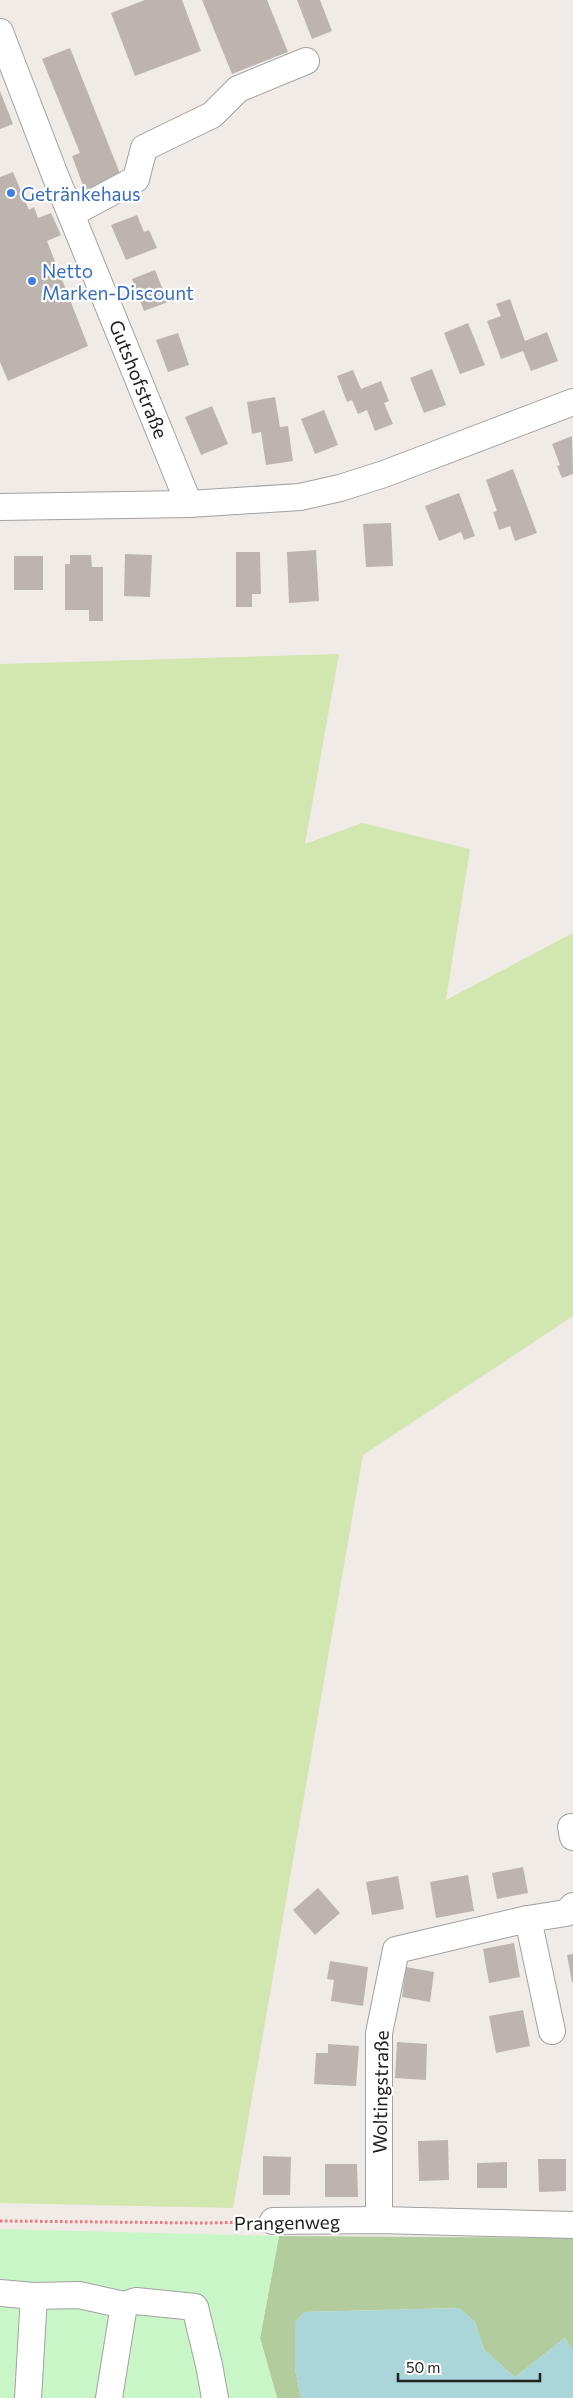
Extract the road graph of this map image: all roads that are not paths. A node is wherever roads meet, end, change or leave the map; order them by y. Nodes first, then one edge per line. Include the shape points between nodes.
1 (0, 32) edge
2 (306, 61) dead end
3 (71, 214) junction
4 (573, 402) edge
5 (189, 504) junction
6 (0, 507) edge
7 (573, 1906) edge
8 (528, 1919) junction
9 (552, 2031) dead end
10 (378, 2220) junction
11 (273, 2221) road end
12 (573, 2225) edge
13 (0, 2293) edge
14 (34, 2296) junction
15 (124, 2305) junction
16 (28, 2398) edge
17 (109, 2398) edge
18 (215, 2398) edge

1 - 3 street, Gutshofstraße
2 - 3 street via 238,89 212,114 144,148 136,179
3 - 5 street, Gutshofstraße
4 - 5 street via 340,488 300,497
5 - 6 street
7 - 8 street, Woltingstraße via 566,1913
8 - 9 street
8 - 10 street, Woltingstraße via 396,1950 380,2033
10 - 11 street, Prangenweg
10 - 12 street, Prangenweg
13 - 14 street
14 - 15 street via 79,2295
14 - 16 street
15 - 17 street
15 - 18 street via 136,2301 195,2307

